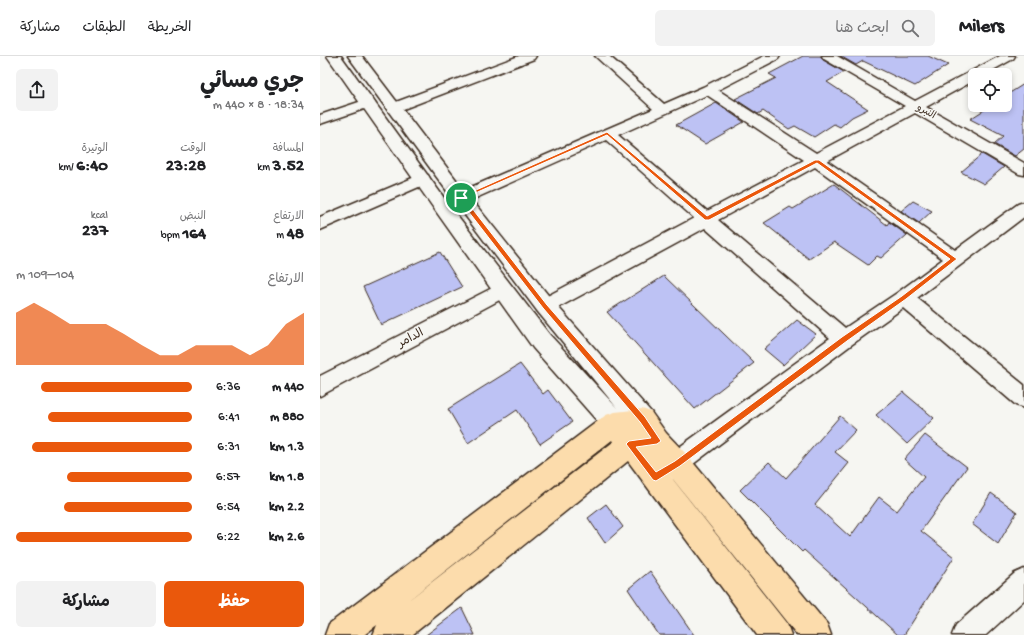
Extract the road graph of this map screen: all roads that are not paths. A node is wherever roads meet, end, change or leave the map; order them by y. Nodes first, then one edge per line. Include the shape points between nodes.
1 (334, 56) edge
2 (355, 56) edge
3 (530, 56) edge
4 (601, 56) edge
5 (774, 56) edge
6 (828, 56) edge
7 (1010, 56) edge
8 (708, 90) junction
9 (368, 103) junction
10 (917, 107) junction
11 (393, 108) junction
12 (662, 109) junction
13 (320, 120) edge
14 (607, 133) junction
15 (817, 161) junction
16 (1024, 170) edge
17 (422, 179) junction
18 (461, 198) junction
19 (1024, 208) edge
20 (707, 219) junction
21 (320, 224) edge
22 (954, 259) junction
23 (502, 290) junction
24 (904, 298) junction
25 (545, 306) junction
26 (844, 339) junction
27 (320, 387) edge
28 (1024, 398) edge
29 (650, 430) junction
30 (622, 434) junction
31 (666, 470) junction
32 (1024, 582) edge
33 (340, 635) edge
34 (388, 635) edge
35 (776, 635) edge
36 (816, 635) edge
37 (966, 635) edge

1 - 9 street
2 - 11 street
3 - 11 street
4 - 12 street
5 - 8 street
6 - 10 street, النبرو
7 - 10 street
8 - 12 street
8 - 15 street
9 - 13 street
9 - 17 street
10 - 15 street
10 - 16 street, النبرو
11 - 18 street
12 - 14 street
14 - 18 street
14 - 20 street
15 - 20 street
15 - 22 street
17 - 21 street
17 - 23 street
18 - 25 street
19 - 22 street
20 - 25 street
20 - 26 street
22 - 24 street
23 - 27 street, الدامر
23 - 30 street via 541,341
24 - 26 street
24 - 28 street
25 - 29 street
26 - 31 street
29 - 30 main road
29 - 31 main road
30 - 31 main road
30 - 33 main road
30 - 34 main road
31 - 35 main road
31 - 36 main road
32 - 37 street

